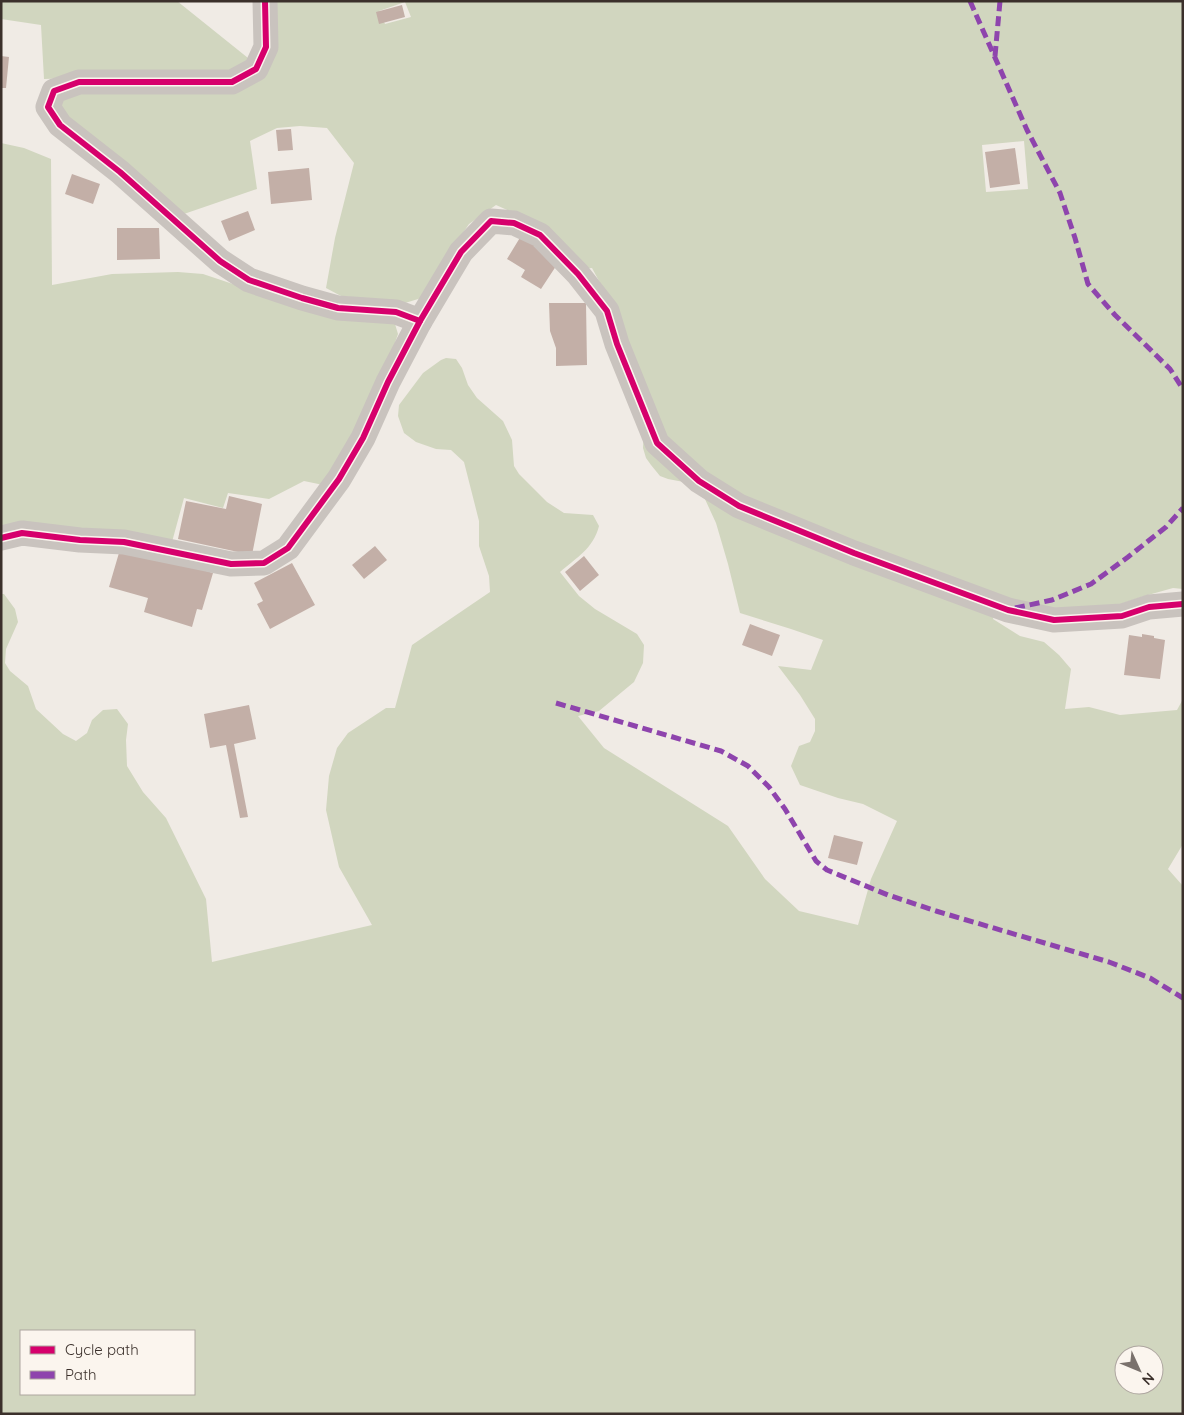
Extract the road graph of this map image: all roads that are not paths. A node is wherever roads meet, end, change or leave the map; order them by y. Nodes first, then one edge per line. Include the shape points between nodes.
1 (265, 1) edge
2 (420, 321) junction
3 (1, 538) edge
4 (1183, 604) edge

1 - 2 street via 266,47 256,69 232,82 79,82 54,91 48,107 60,124 120,172 220,261 249,280 338,308 396,312
2 - 3 street via 340,479 288,548 264,562 231,564 124,542 22,534
2 - 4 street via 461,252 491,220 514,222 540,235 578,274 607,311 657,443 699,481 739,506 1008,610 1054,620 1122,616 1149,607

